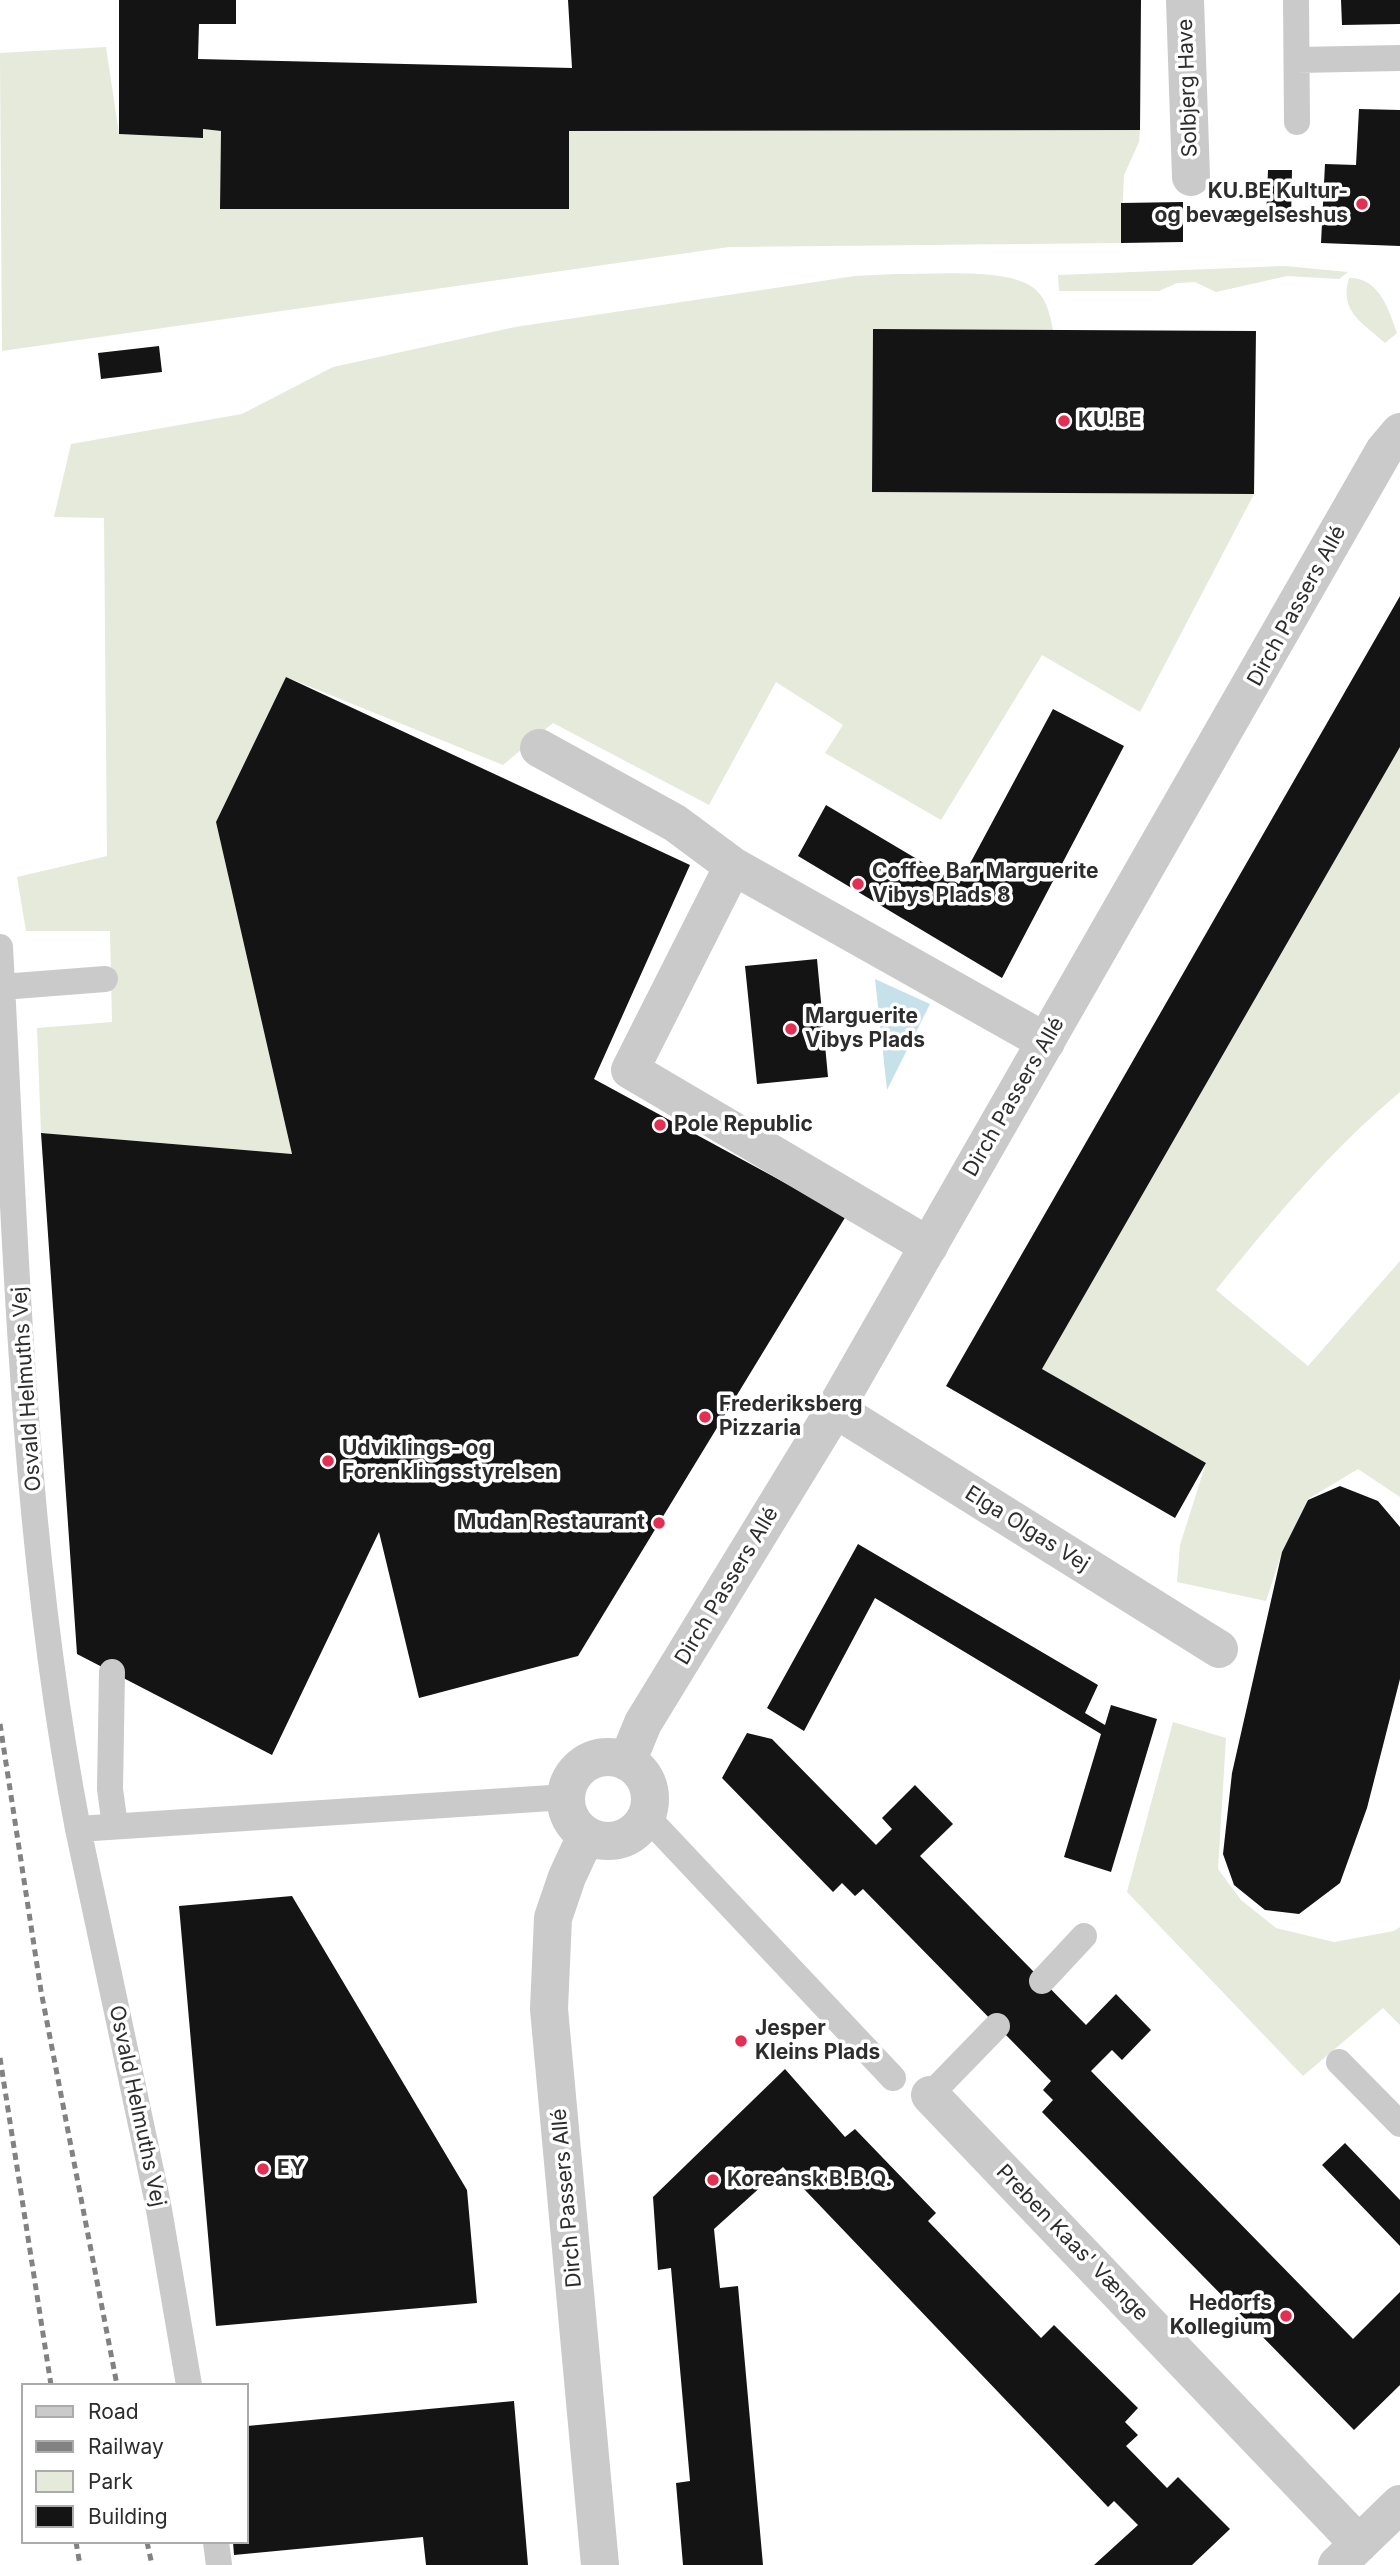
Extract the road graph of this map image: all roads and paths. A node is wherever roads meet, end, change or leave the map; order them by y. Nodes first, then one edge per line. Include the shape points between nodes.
1 (1185, 0) edge
2 (1296, 0) edge
3 (1400, 58) edge
4 (1297, 60) junction
5 (1297, 122) dead end
6 (1191, 177) dead end
7 (1400, 432) edge
8 (539, 748) dead end
9 (733, 866) junction
10 (0, 947) edge
11 (105, 979) dead end
12 (2, 987) junction
13 (1046, 1042) junction
14 (929, 1246) junction
15 (835, 1409) junction
16 (1219, 1649) dead end
17 (112, 1672) dead end
18 (627, 1762) junction
19 (566, 1797) junction
20 (646, 1817) junction
21 (114, 1826) junction
22 (78, 1829) junction
23 (586, 1836) junction
24 (1084, 1936) dead end
25 (1042, 1981) dead end
26 (997, 2026) dead end
27 (1339, 2062) dead end
28 (893, 2078) dead end
29 (930, 2095) joint
30 (1400, 2123) edge
31 (189, 2383) edge
32 (1400, 2504) edge
33 (216, 2544) edge
34 (1348, 2554) edge
35 (219, 2565) edge
36 (600, 2565) edge

1 - 6 street, Solbjerg Have
2 - 4 lane
3 - 4 lane
4 - 5 lane
7 - 13 street, Dirch Passers Allé via 1384,451
8 - 9 street via 675,823
9 - 13 street
9 - 14 street via 630,1070
10 - 12 lane, Osvald Helmuths Vej
11 - 12 lane
12 - 22 lane, Osvald Helmuths Vej via 26,1409 57,1718
13 - 14 street, Dirch Passers Allé
14 - 15 street, Dirch Passers Allé
15 - 16 street, Elga Olgas Vej
15 - 18 street, Dirch Passers Allé via 643,1723
17 - 21 lane via 110,1789
18 - 19 street via 611,1757 594,1759 575,1774
18 - 20 street via 640,1771 647,1785 651,1801
19 - 21 lane
19 - 23 street via 569,1814
20 - 23 street via 624,1838 609,1841
20 - 28 lane
21 - 22 lane
22 - 31 lane, Osvald Helmuths Vej via 158,2204
23 - 36 street, Dirch Passers Allé via 553,1918 549,2009
24 - 25 lane
26 - 29 lane
27 - 30 lane
29 - 34 street, Preben Kaas' Vænge
32 - 34 street
33 - 35 lane

